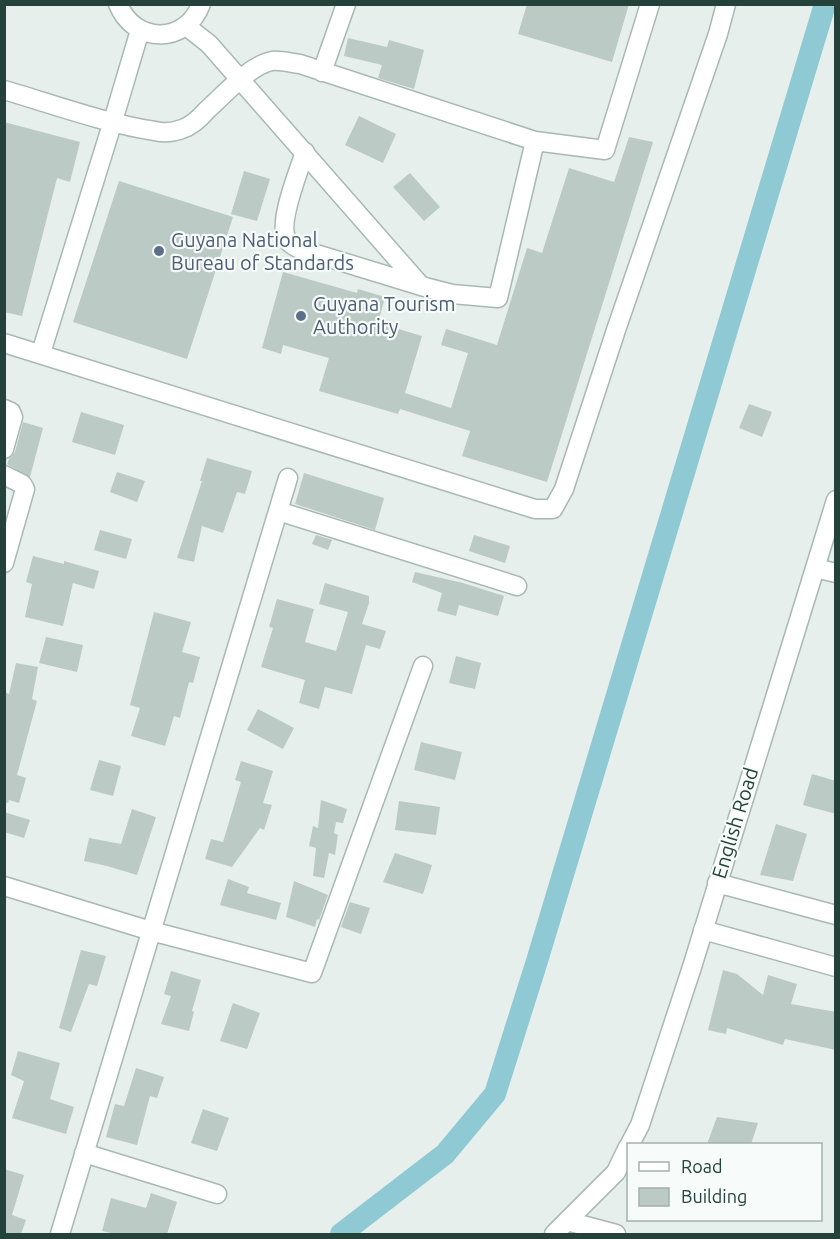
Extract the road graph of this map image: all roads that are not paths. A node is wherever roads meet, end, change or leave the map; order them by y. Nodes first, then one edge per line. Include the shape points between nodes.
1 (118, 4) edge
2 (201, 4) edge
3 (346, 4) edge
4 (650, 4) edge
5 (726, 4) edge
6 (186, 26) junction
7 (140, 30) junction
8 (322, 72) junction
9 (240, 80) junction
10 (4, 90) edge
11 (113, 121) junction
12 (535, 141) junction
13 (305, 152) junction
14 (421, 286) junction
15 (4, 343) edge
16 (40, 353) junction
17 (4, 409) edge
18 (4, 449) edge
19 (4, 475) edge
20 (288, 478) dead end
21 (836, 500) edge
22 (278, 511) junction
23 (833, 522) edge
24 (4, 563) edge
25 (815, 568) junction
26 (836, 573) edge
27 (517, 586) dead end
28 (423, 666) dead end
29 (717, 884) junction
30 (4, 886) edge
31 (836, 915) edge
32 (703, 930) junction
33 (151, 931) junction
34 (836, 967) edge
35 (631, 1143) edge
36 (627, 1150) edge
37 (84, 1153) junction
38 (217, 1194) dead end
39 (567, 1221) junction
40 (60, 1234) edge
41 (554, 1234) edge
42 (616, 1234) edge

1 - 7 street via 129,23
2 - 6 street
3 - 8 street
4 - 12 street via 605,150
5 - 16 street via 564,489 553,509 536,509
6 - 7 street via 163,35
6 - 9 street via 209,44
7 - 11 street
8 - 9 street via 274,61 262,64
8 - 12 street
9 - 11 street via 183,129 156,132
9 - 13 street
10 - 11 street
11 - 16 street
12 - 14 street via 498,298 452,294
13 - 14 street
13 - 14 street via 285,219 289,243
15 - 16 street
17 - 18 street via 14,417
19 - 24 street via 25,489
20 - 22 street
21 - 23 street, English Road
22 - 27 street
22 - 33 street
23 - 25 street, English Road
25 - 26 street
25 - 29 street, English Road
28 - 33 street via 312,974
29 - 31 street
29 - 32 street, English Road
30 - 33 street
32 - 34 street
32 - 35 street, English Road via 640,1125
33 - 37 street
36 - 39 street, English Road via 616,1172
37 - 38 street
37 - 40 street
39 - 41 street, English Road
39 - 42 street

